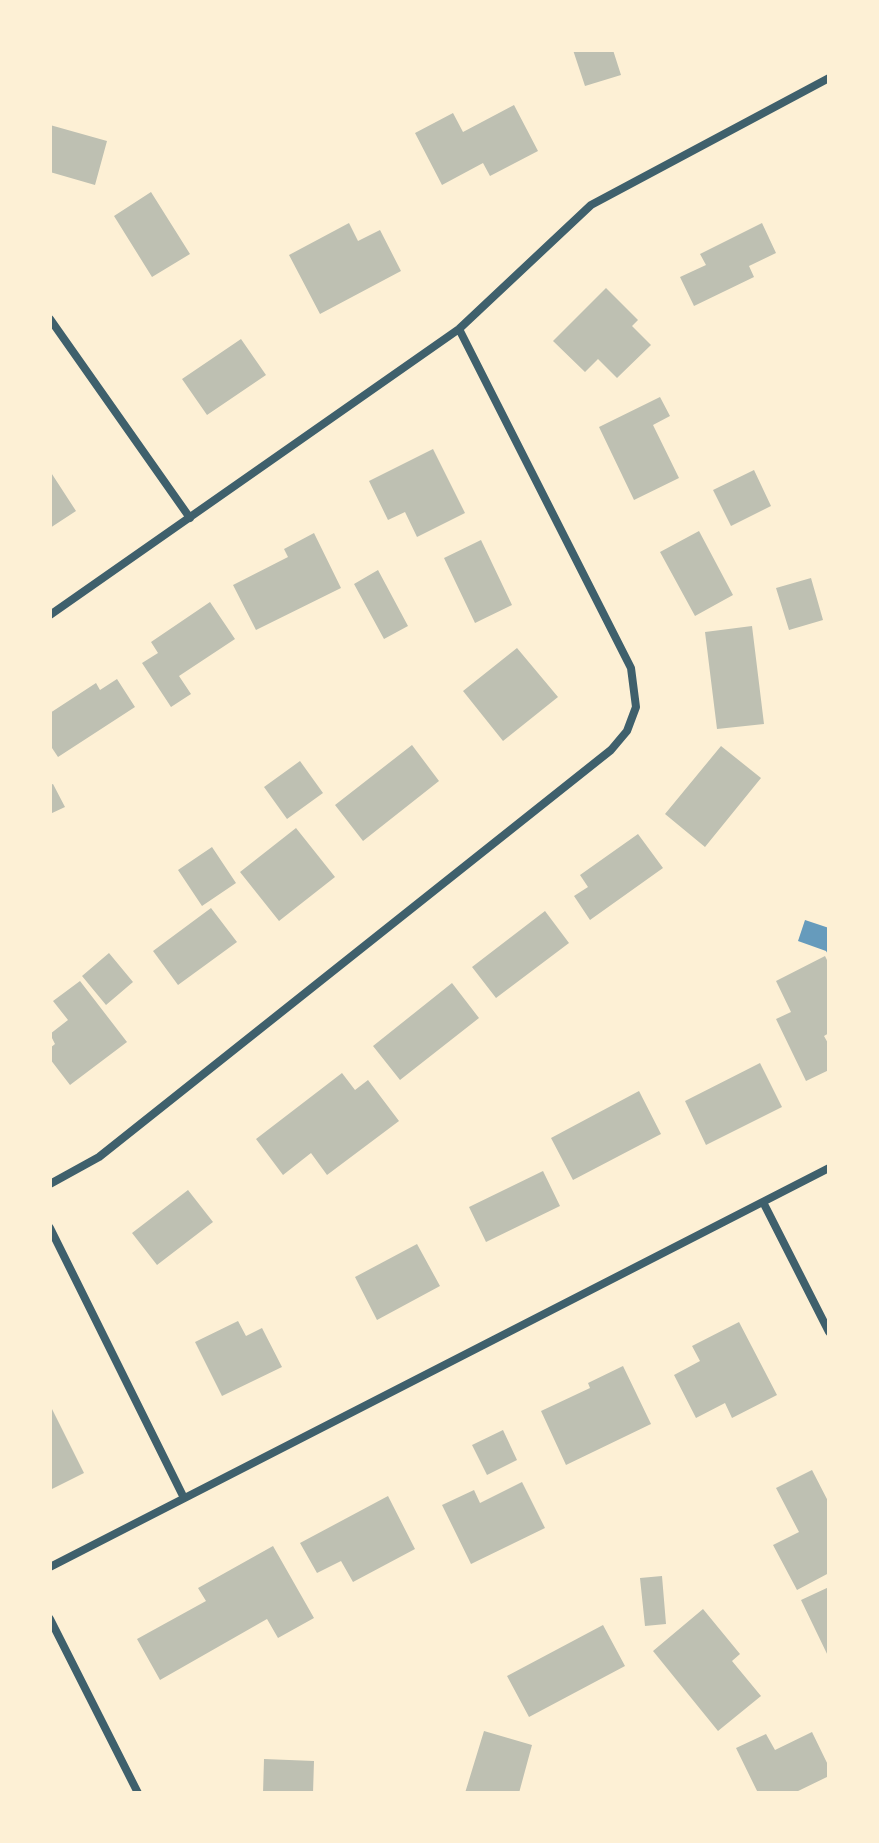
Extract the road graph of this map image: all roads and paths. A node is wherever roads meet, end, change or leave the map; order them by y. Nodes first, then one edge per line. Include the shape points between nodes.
1 (829, 78) edge
2 (50, 319) edge
3 (459, 329) junction
4 (190, 518) junction
5 (50, 615) edge
6 (829, 1168) edge
7 (50, 1184) edge
8 (763, 1202) junction
9 (50, 1228) edge
10 (829, 1332) edge
11 (184, 1498) junction
12 (50, 1567) edge
13 (50, 1619) edge
14 (138, 1793) edge

1 - 3 street via 591,205
2 - 4 street
3 - 4 street
3 - 7 street via 635,681 632,720 611,750 99,1157
4 - 5 street
6 - 8 street
8 - 10 street
8 - 11 street
9 - 11 street
11 - 12 street
13 - 14 street

